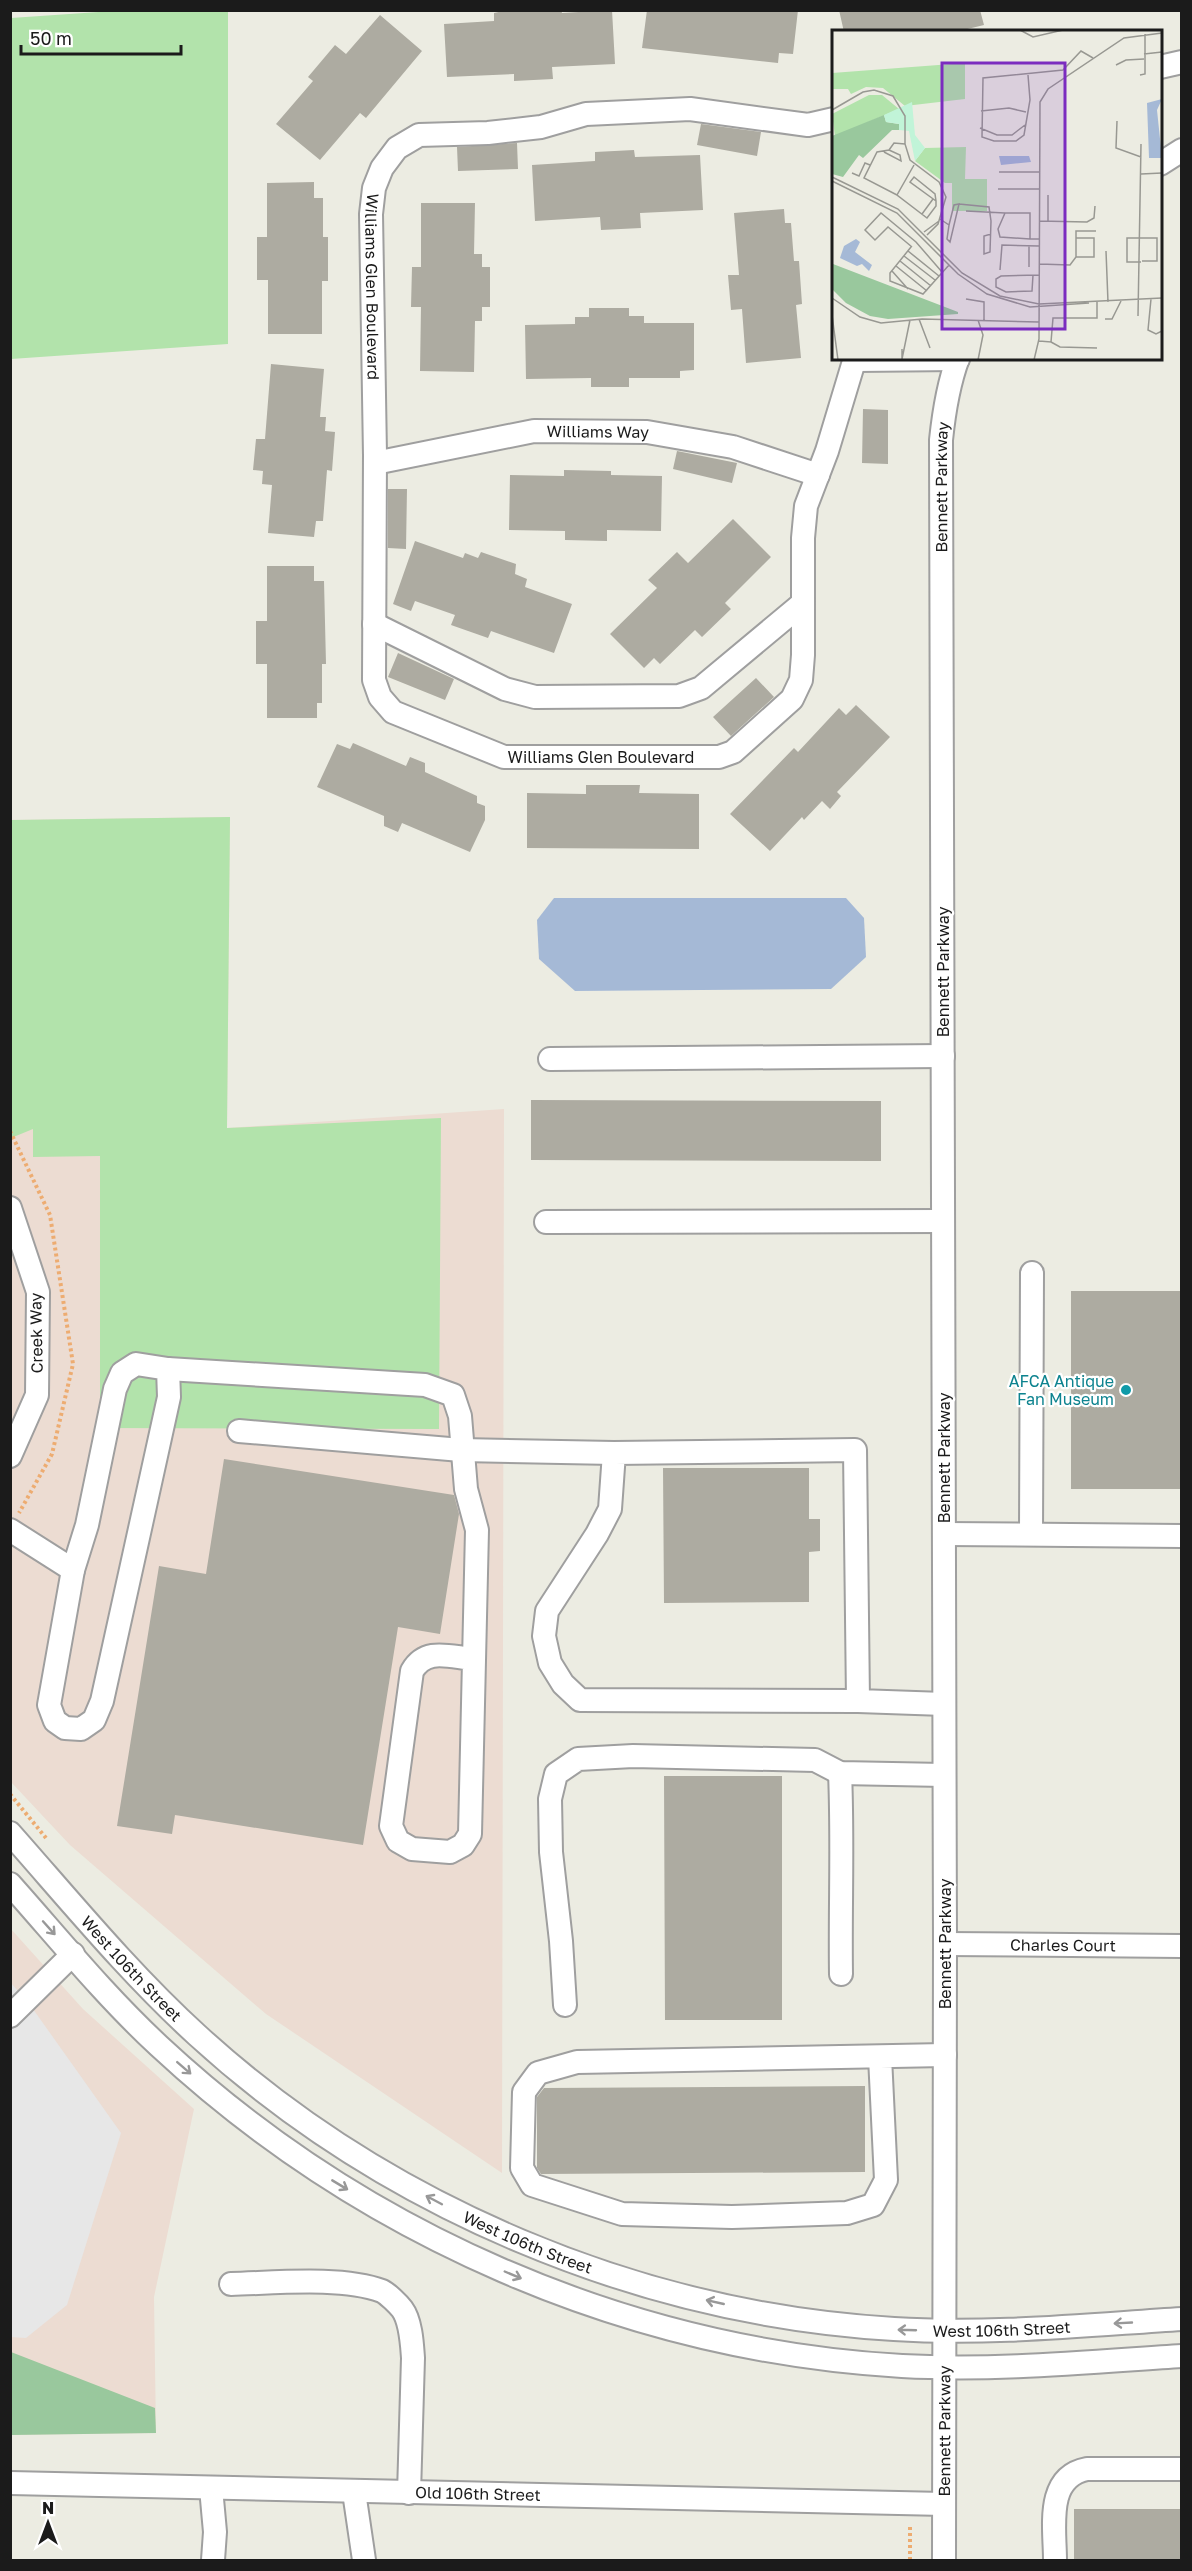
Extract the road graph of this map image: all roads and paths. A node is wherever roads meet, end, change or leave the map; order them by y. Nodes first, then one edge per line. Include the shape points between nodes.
1 (1182, 62) edge
2 (1162, 67) edge
3 (832, 119) edge
4 (1182, 150) edge
5 (1162, 163) edge
6 (856, 360) edge
7 (958, 360) edge
8 (375, 463) junction
9 (818, 475) junction
10 (803, 603) junction
11 (374, 624) junction
12 (943, 1056) junction
13 (550, 1059) dead end
14 (10, 1208) edge
15 (943, 1221) junction
16 (546, 1222) dead end
17 (1032, 1273) dead end
18 (168, 1369) junction
19 (239, 1431) dead end
20 (461, 1450) junction
21 (614, 1453) junction
22 (10, 1456) edge
23 (10, 1530) edge
24 (944, 1534) junction
25 (1030, 1534) junction
26 (1182, 1536) edge
27 (73, 1570) junction
28 (474, 1659) junction
29 (858, 1701) junction
30 (944, 1704) junction
31 (840, 1773) junction
32 (944, 1775) junction
33 (10, 1794) edge
34 (10, 1833) edge
35 (46, 1838) dead end
36 (10, 1884) edge
37 (945, 1944) junction
38 (1182, 1946) edge
39 (73, 1954) junction
40 (841, 1974) dead end
41 (565, 2005) dead end
42 (10, 2016) edge
43 (945, 2055) junction
44 (880, 2056) junction
45 (231, 2284) dead end
46 (1182, 2319) edge
47 (944, 2331) junction
48 (1182, 2356) edge
49 (944, 2367) junction
50 (1182, 2469) edge
51 (10, 2483) edge
52 (211, 2488) junction
53 (354, 2492) junction
54 (409, 2493) junction
55 (944, 2504) junction
56 (910, 2524) dead end
57 (213, 2560) edge
58 (364, 2560) edge
59 (910, 2560) edge
60 (944, 2560) edge
61 (1055, 2560) edge

1 - 2 street
3 - 8 street, Williams Glen Boulevard via 808,125 690,109 586,114 541,127 419,135 397,148 382,168 374,188 371,214
4 - 5 street
6 - 9 street, Williams Glen Boulevard
7 - 12 street, Bennett Parkway via 944,408 941,440
8 - 9 street, Williams Way via 534,431 647,432 733,447
8 - 11 street, Williams Glen Boulevard
9 - 10 street, Williams Glen Boulevard via 806,506
10 - 11 street via 701,688 679,696 534,698 505,689
10 - 11 street, Williams Glen Boulevard via 801,680 792,699 733,752 719,757 504,757 393,712 380,698 374,680
12 - 13 street
12 - 15 street, Bennett Parkway
14 - 22 street, Creek Way via 38,1293 38,1304 37,1395
15 - 16 street
15 - 24 street, Bennett Parkway
17 - 25 street
18 - 20 street via 426,1385 453,1395 460,1416
18 - 27 street via 136,1364 122,1373
18 - 27 street via 169,1397 102,1701 94,1720 81,1729 65,1728 55,1721 49,1705
19 - 20 street
20 - 21 street
20 - 28 street via 477,1530
21 - 29 street via 855,1450
21 - 29 street via 610,1509 547,1611 544,1636 550,1663 563,1684 580,1700
23 - 27 street
24 - 25 street
24 - 30 street, Bennett Parkway
25 - 26 street
28 - 28 street via 470,1834 463,1845 450,1852 412,1849 398,1841 391,1826 412,1671 426,1655
29 - 30 street
30 - 32 street, Bennett Parkway
31 - 32 street
31 - 40 street
31 - 41 street via 815,1760 633,1756 578,1759 556,1774 550,1799 551,1852
32 - 37 street, Bennett Parkway
33 - 35 path
47 -> 34 street, West 106th Street via 793,2318 677,2294 519,2240 415,2190 312,2125 200,2037 136,1975
36 -> 39 street, West 106th Street
37 - 38 street, Charles Court
37 - 43 street, Bennett Parkway
39 - 42 street
39 -> 49 street, West 106th Street via 131,2020 243,2118 285,2150 434,2240 574,2299 704,2337 809,2357
43 - 44 street
43 - 47 street, Bennett Parkway
44 - 44 street via 577,2062 538,2073 524,2092 522,2168 531,2185 622,2214 732,2217 847,2213 873,2205 886,2180
45 - 54 street via 354,2285 384,2292 404,2311 413,2358
46 -> 47 street, West 106th Street
47 - 49 street, Bennett Parkway
48 - 49 street, West 106th Street
49 - 55 street, Bennett Parkway
50 - 61 street via 1087,2469 1069,2476 1058,2490 1055,2504
51 - 52 street, Old 106th Street
52 - 53 street, Old 106th Street
52 - 57 street
53 - 54 street, Old 106th Street
53 - 58 street
54 - 55 street, Old 106th Street
55 - 60 street, Bennett Parkway
56 - 59 path

